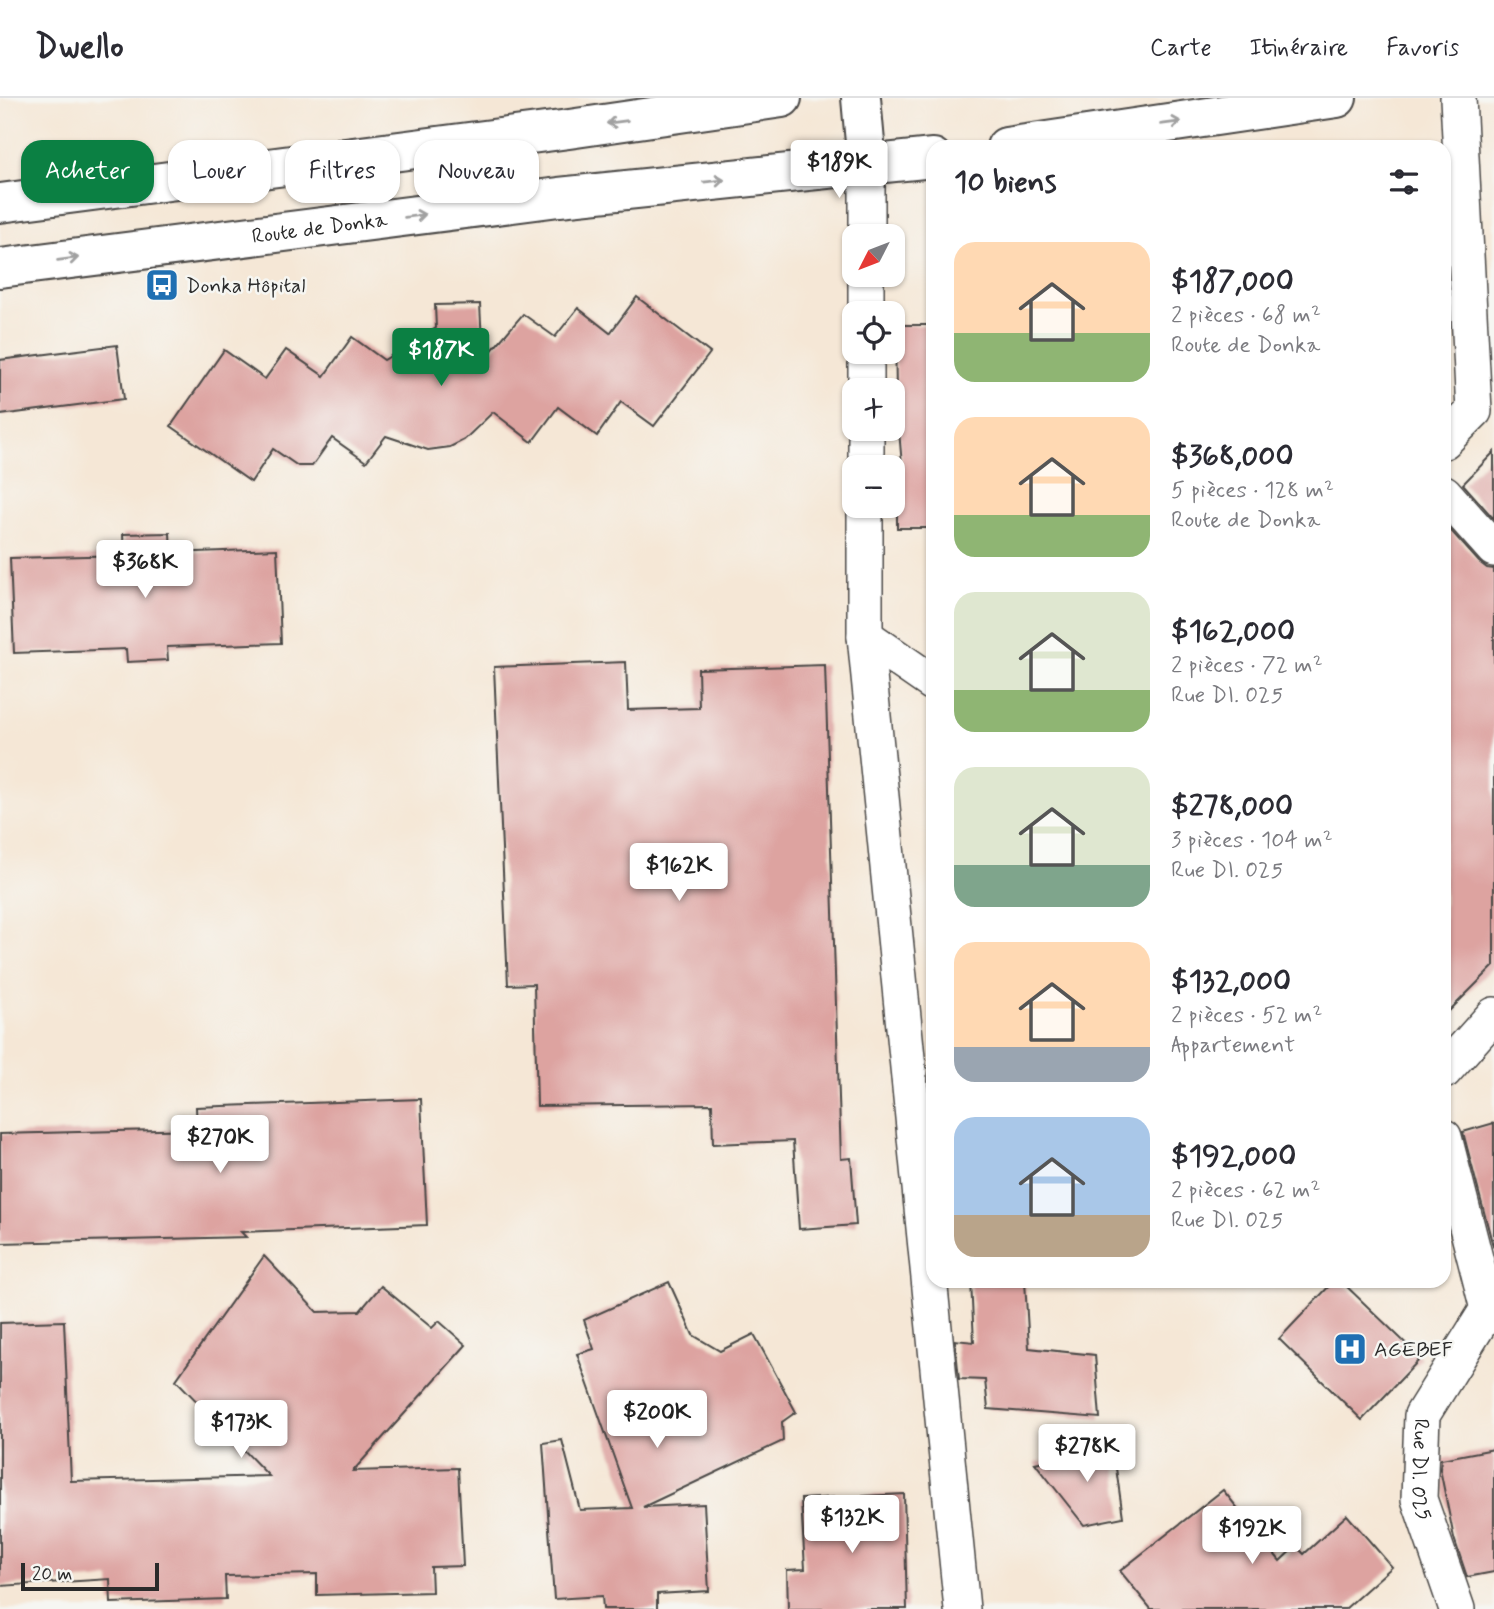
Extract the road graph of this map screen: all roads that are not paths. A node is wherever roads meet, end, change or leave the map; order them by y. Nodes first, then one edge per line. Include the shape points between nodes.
1 (782, 98) edge
2 (862, 98) edge
3 (1337, 98) edge
4 (1458, 98) edge
5 (1053, 140) edge
6 (926, 159) edge
7 (867, 165) junction
8 (0, 203) edge
9 (867, 224) edge
10 (0, 268) edge
11 (1484, 409) edge
12 (1451, 435) edge
13 (1451, 501) edge
14 (865, 518) edge
15 (1494, 549) edge
16 (865, 636) junction
17 (926, 678) edge
18 (1494, 1014) edge
19 (1451, 1063) edge
20 (1451, 1162) edge
21 (926, 1248) edge
22 (930, 1288) edge
23 (1491, 1308) edge
24 (962, 1609) edge
25 (1457, 1609) edge

1 -> 8 main road
2 - 7 main road
5 -> 3 main road
4 - 11 street
6 - 7 main road, Route de Donka
7 - 9 street
10 -> 7 main road, Route de Donka via 559,197
11 - 12 street
13 - 15 street
14 - 16 street
16 - 17 street
16 - 21 street
18 - 19 street
20 - 23 street, Rue DI. 025
22 - 24 street
23 - 25 street, Rue DI. 025 via 1422,1415 1419,1499

